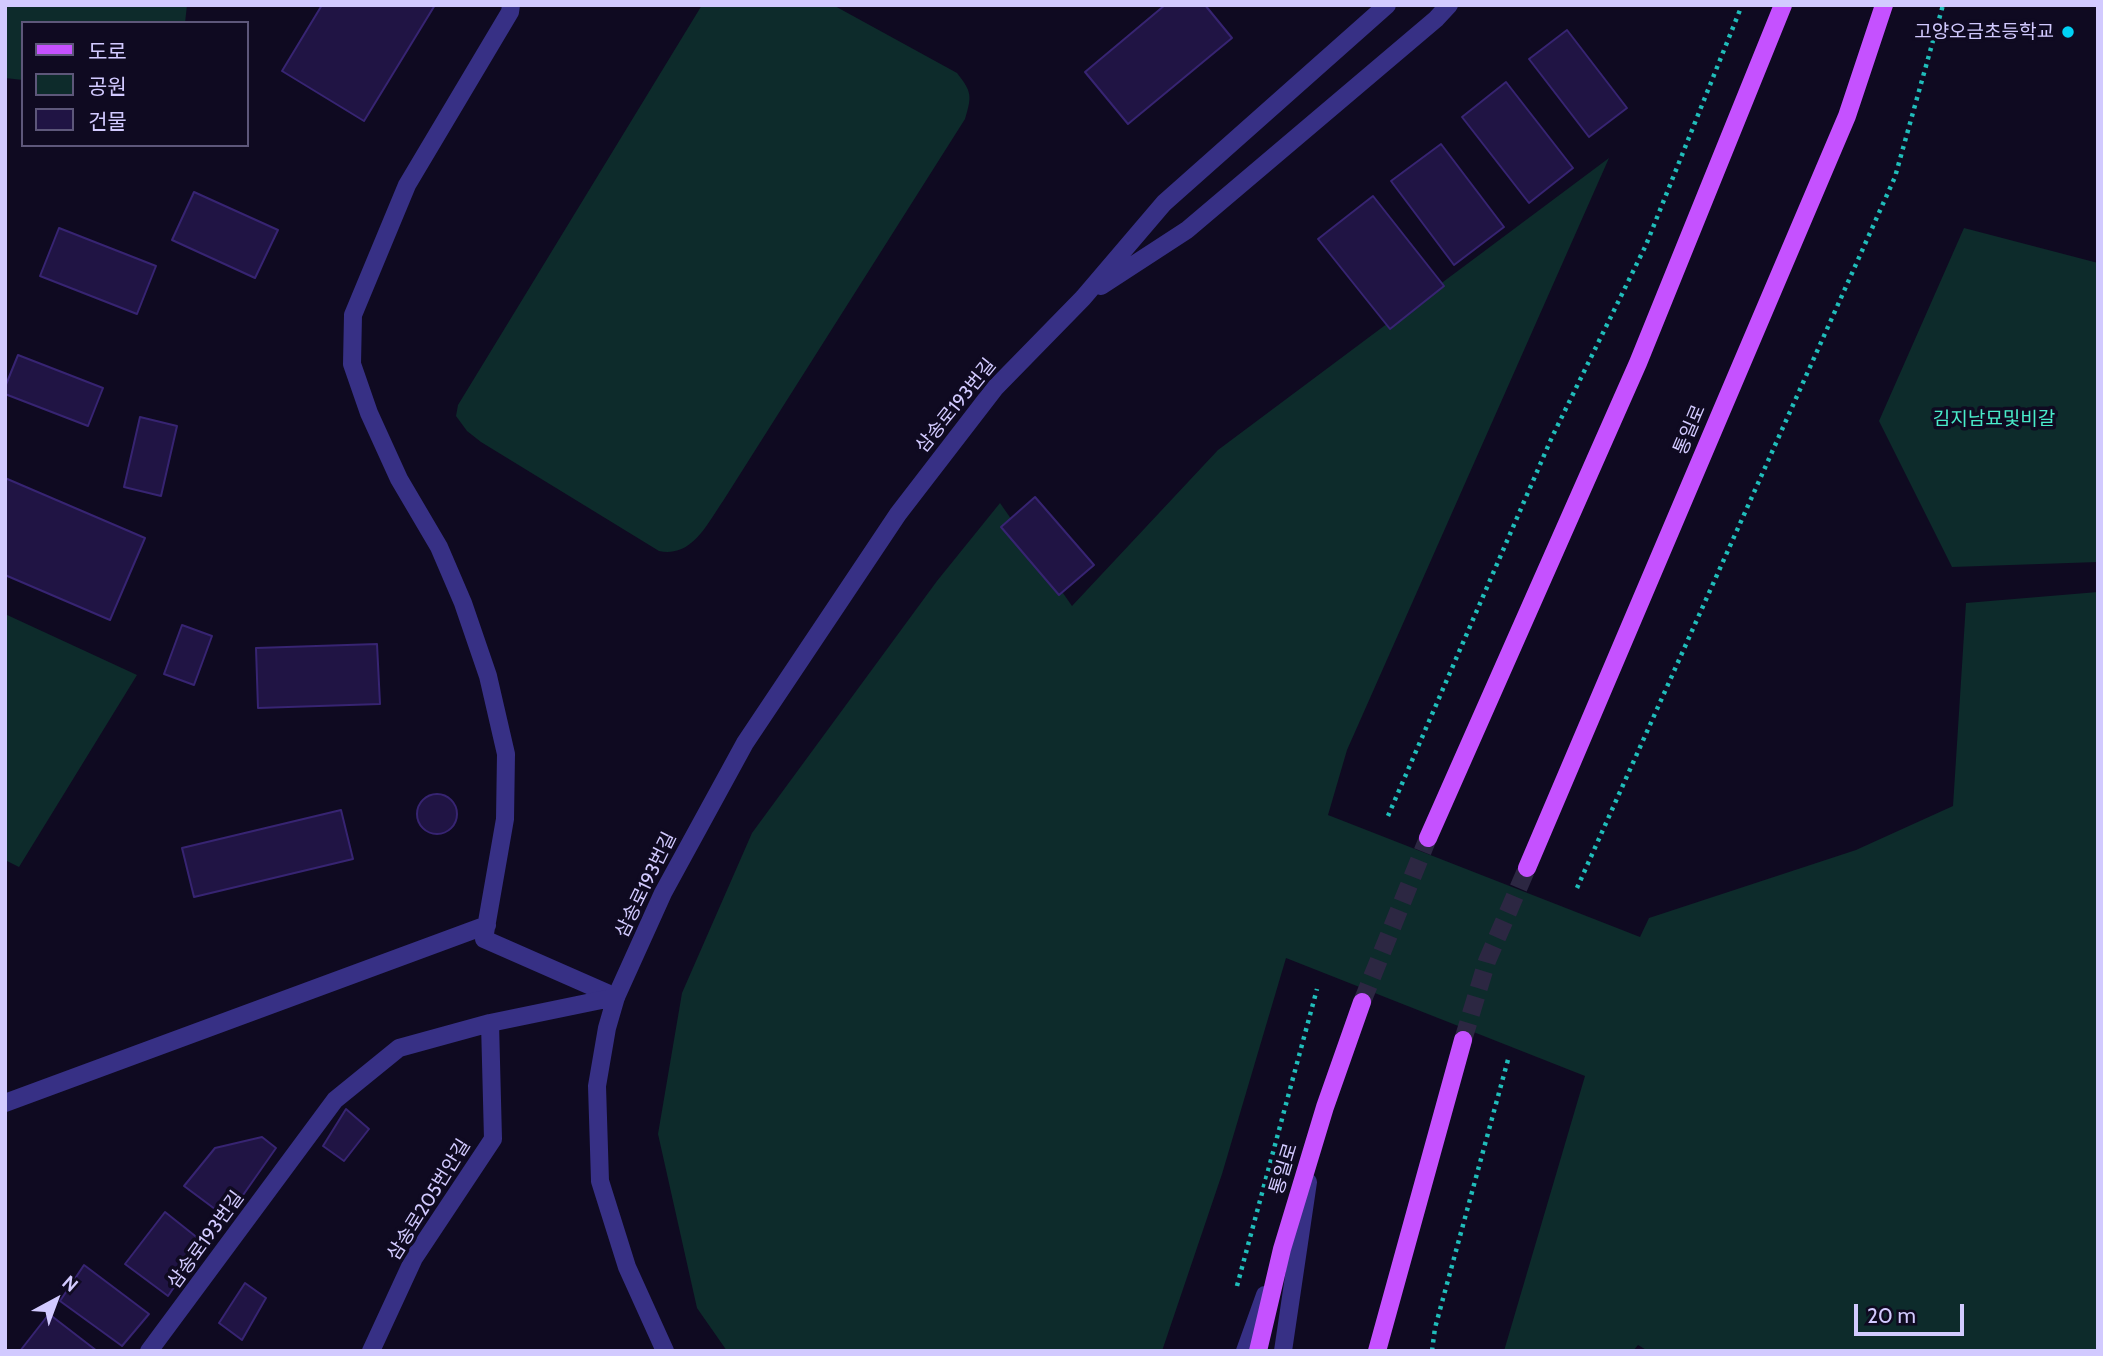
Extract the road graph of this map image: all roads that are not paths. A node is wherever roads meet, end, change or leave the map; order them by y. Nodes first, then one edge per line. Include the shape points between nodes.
1 (511, 5) edge
2 (1387, 5) edge
3 (1449, 5) edge
4 (1783, 5) edge
5 (1884, 5) edge
6 (1083, 298) junction
7 (1428, 838) tunnel mouth
8 (1527, 868) tunnel mouth
9 (486, 925) junction
10 (617, 997) junction
11 (1362, 1002) tunnel mouth
12 (490, 1023) junction
13 (1463, 1040) tunnel mouth
14 (5, 1103) edge
15 (1314, 1144) junction
16 (1282, 1249) junction
17 (149, 1351) edge
18 (371, 1351) edge
19 (665, 1351) edge
20 (1245, 1351) edge
21 (1258, 1351) edge
22 (1283, 1351) edge
23 (1377, 1351) edge

1 - 9 street via 407,185 353,315 352,364 369,413 463,603 488,676 506,754 505,820
2 - 6 street, 삼송로193번길 via 1164,203
3 - 6 street, 삼송로193번길 via 1187,230
4 - 7 main road via 1638,363
5 - 8 main road, 통일로 via 1847,116
6 - 10 street, 삼송로193번길 via 995,388 898,514 744,743 663,893
9 - 10 street via 484,939
9 - 14 street
10 - 12 street, 삼송로193번길
10 - 19 street via 597,1086 600,1181 626,1267
11 - 15 main road, 통일로
12 - 17 street, 삼송로193번길 via 399,1048 335,1100
12 - 18 street, 삼송로205번안길 via 493,1139 414,1258
13 - 23 main road
15 - 16 main road, 통일로
15 - 22 street
16 - 20 street
16 - 21 main road, 통일로

